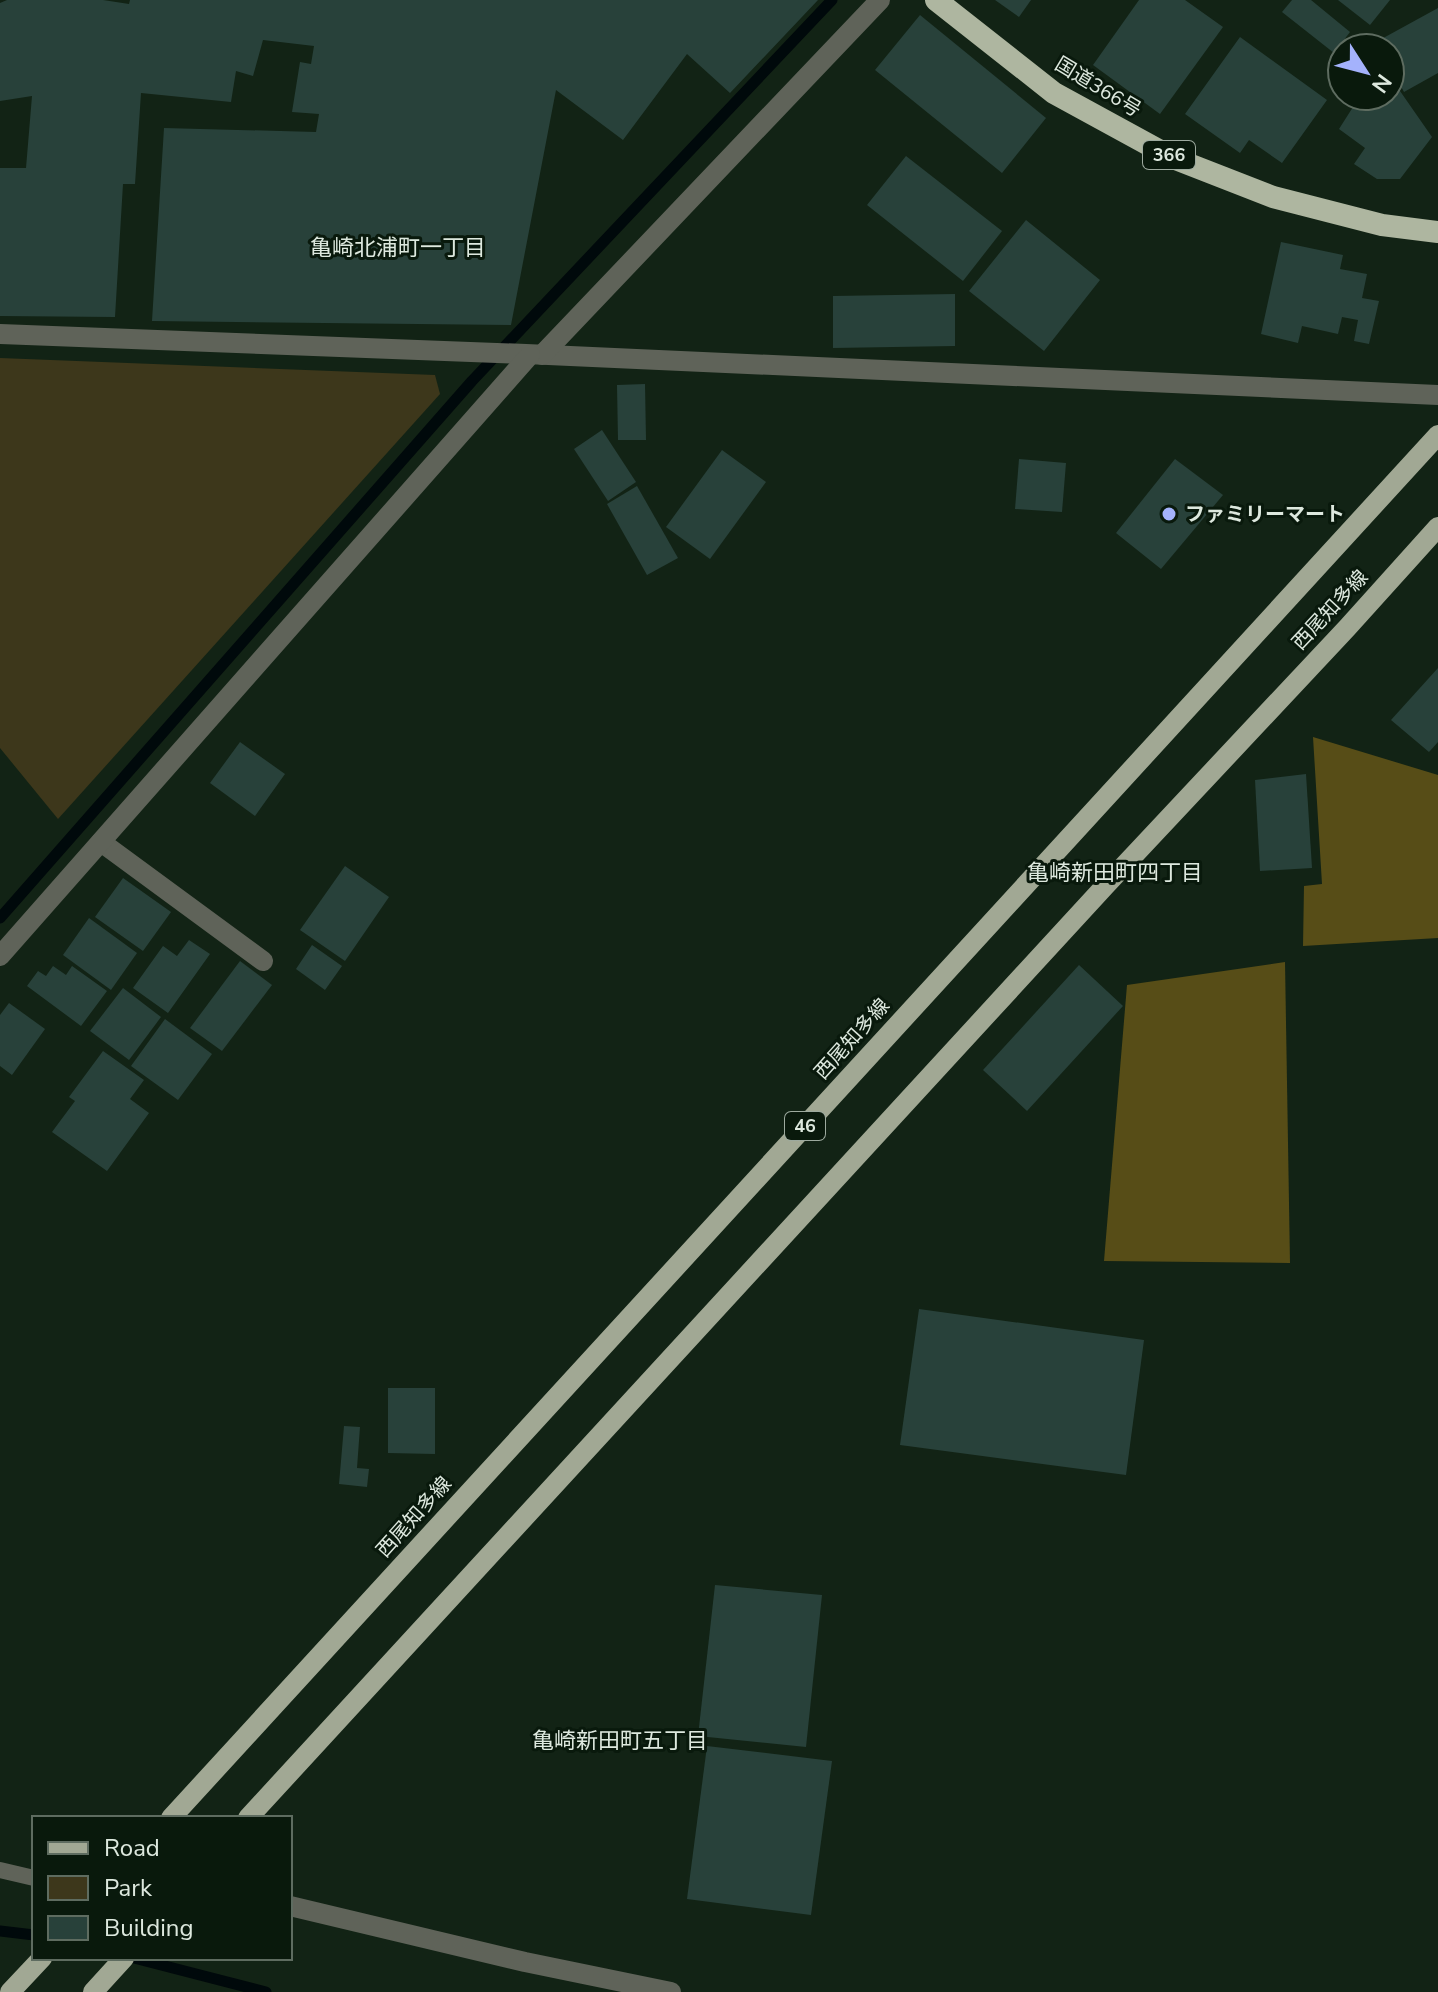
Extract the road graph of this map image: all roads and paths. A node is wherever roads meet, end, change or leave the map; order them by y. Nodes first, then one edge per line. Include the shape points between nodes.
1 (880, 0) edge
2 (936, 0) edge
3 (1438, 232) edge
4 (0, 334) edge
5 (533, 355) junction
6 (1438, 395) edge
7 (1438, 435) edge
8 (1438, 527) edge
9 (101, 842) junction
10 (0, 956) edge
11 (263, 961) dead end
12 (173, 1816) edge
13 (250, 1816) edge
14 (0, 1870) edge
15 (32, 1878) edge
16 (292, 1906) edge
17 (40, 1960) edge
18 (119, 1963) edge
19 (10, 1992) edge
20 (93, 1992) edge
21 (671, 1992) edge

1 - 5 street
2 - 3 highway, 国道366号 / 366 via 1054,93 1173,158 1273,197 1382,225
4 - 5 street
5 - 6 street
5 - 9 street
7 - 12 main road, 西尾知多線 / 46
8 - 13 main road, 西尾知多線
9 - 10 street
9 - 11 street
14 - 15 lane
16 - 21 street
17 - 19 main road
18 - 20 main road

